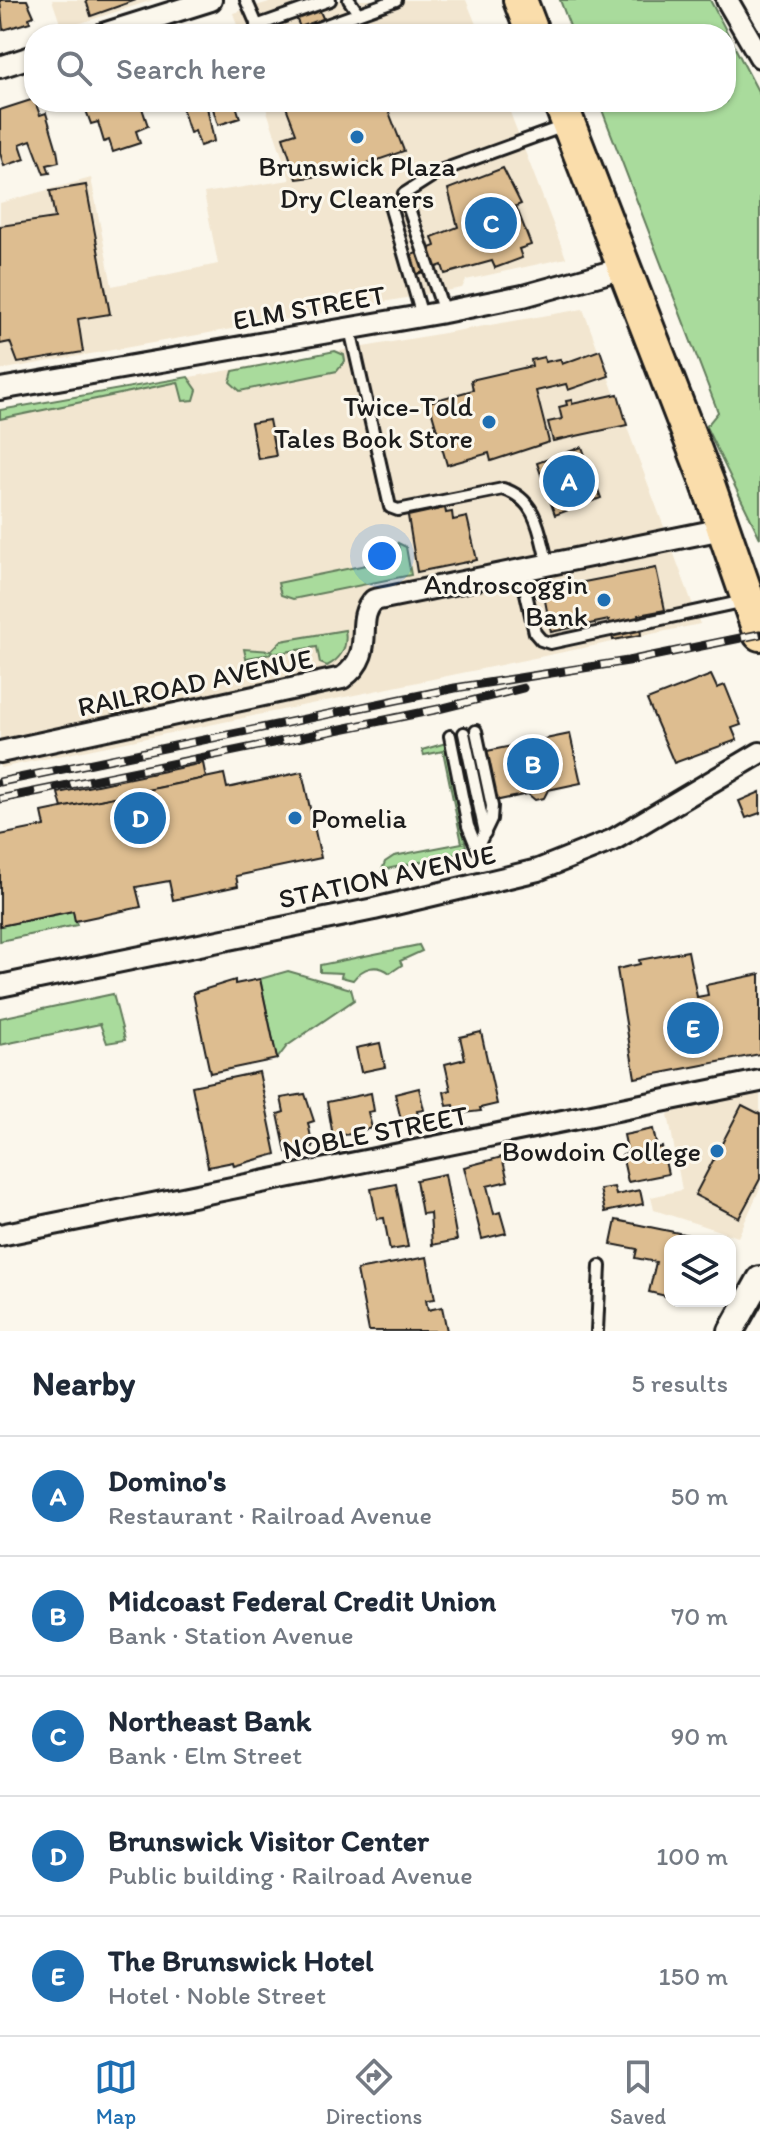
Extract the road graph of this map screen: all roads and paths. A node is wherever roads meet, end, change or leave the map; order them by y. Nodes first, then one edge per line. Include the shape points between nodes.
1 (211, 0) edge
2 (246, 0) edge
3 (330, 0) edge
4 (349, 0) edge
5 (396, 0) edge
6 (520, 0) edge
7 (727, 0) edge
8 (358, 13) junction
9 (135, 24) edge
10 (256, 24) edge
11 (272, 24) edge
12 (328, 24) edge
13 (529, 24) edge
14 (760, 57) edge
15 (24, 59) edge
16 (0, 67) edge
17 (564, 113) edge
18 (389, 202) dead end
19 (620, 256) junction
20 (444, 312) junction
21 (422, 316) junction
22 (350, 329) junction
23 (0, 389) edge
24 (723, 529) junction
25 (548, 565) junction
26 (521, 571) junction
27 (755, 614) edge
28 (476, 731) dead end
29 (464, 733) dead end
30 (450, 736) dead end
31 (0, 752) edge
32 (760, 753) edge
33 (485, 833) junction
34 (0, 986) edge
35 (760, 1081) edge
36 (0, 1235) edge
37 (600, 1266) dead end
38 (760, 1279) edge
39 (597, 1331) edge
40 (731, 1331) edge

1 - 9 street
2 - 10 lane
3 - 11 lane
4 - 8 lane
5 - 8 lane
6 - 13 main road
7 - 14 street
8 - 12 lane
15 - 16 street
17 - 19 main road
17 - 20 lane via 440,171 404,194
18 - 21 lane
19 - 20 street, ELM STREET via 523,296
19 - 24 main road
20 - 21 street, ELM STREET
21 - 22 street, ELM STREET
22 - 23 street, ELM STREET
22 - 25 lane via 390,507 398,510 503,489 517,493 531,507
24 - 25 street, RAILROAD AVENUE
24 - 27 main road
25 - 26 street, RAILROAD AVENUE
26 - 27 lane via 535,633 550,643
26 - 31 street, RAILROAD AVENUE via 374,600 366,613 362,656 350,672 330,682
28 - 33 lane via 492,806
29 - 33 lane
30 - 33 lane via 477,848
32 - 34 street, STATION AVENUE via 613,840 538,870
35 - 36 street, NOBLE STREET
37 - 39 lane
38 - 40 street

